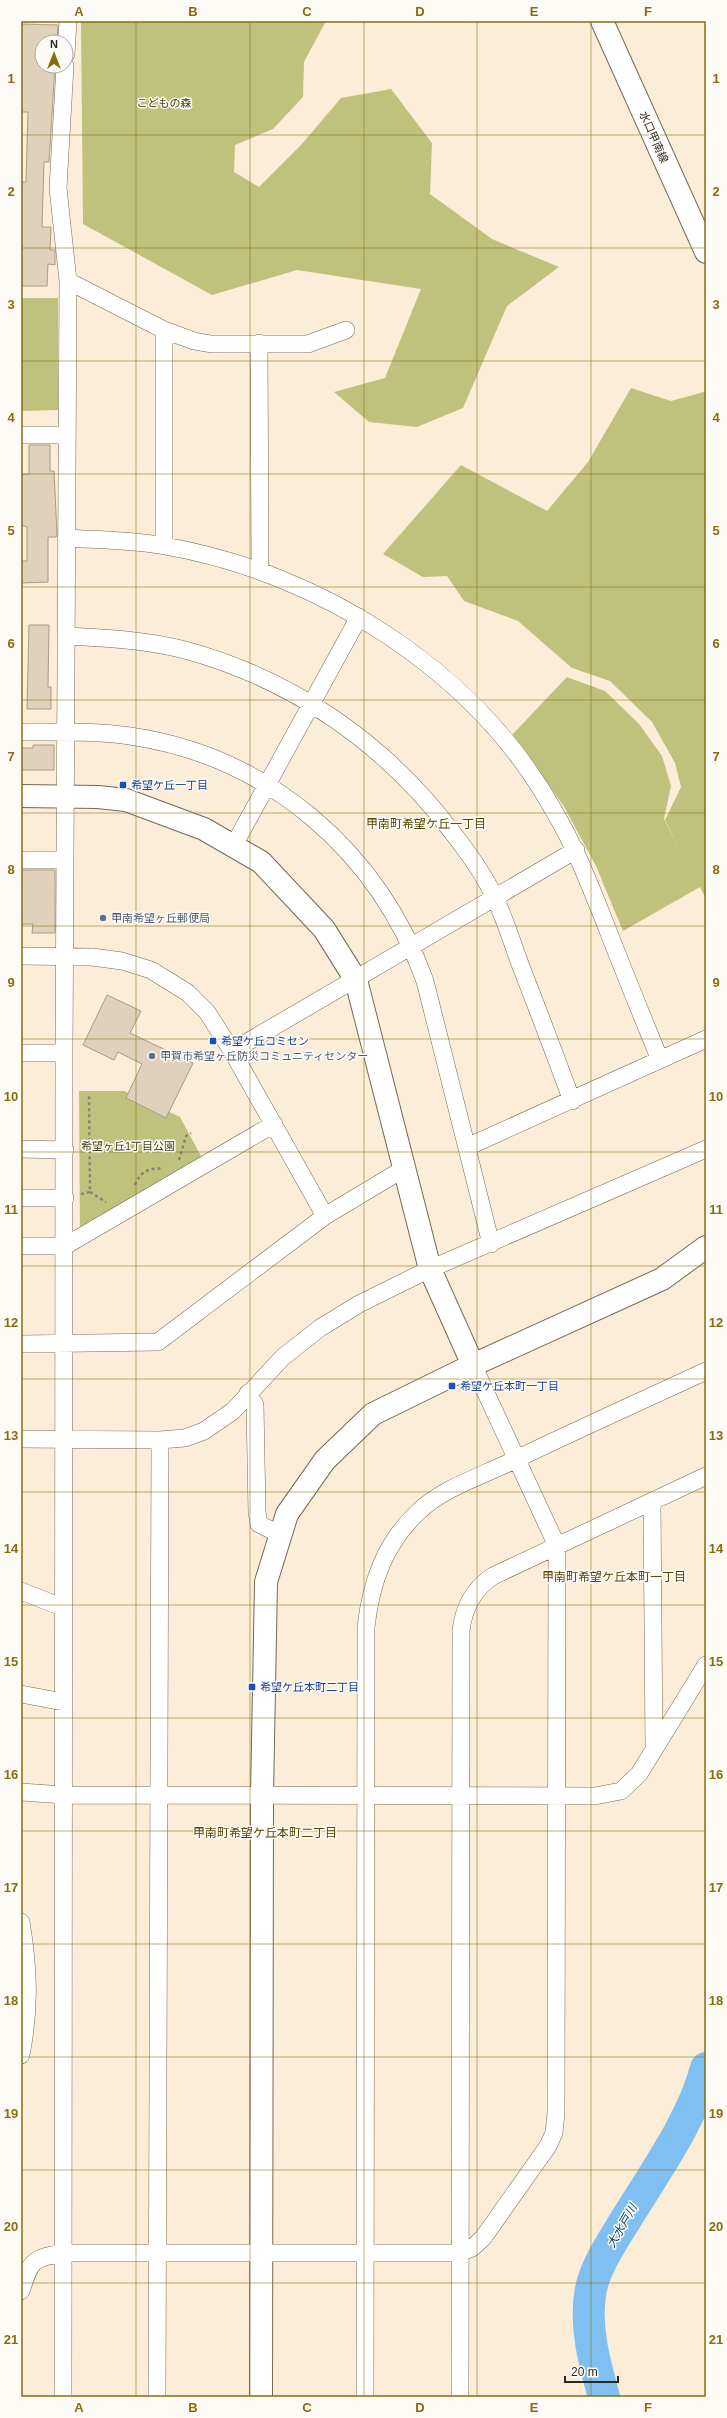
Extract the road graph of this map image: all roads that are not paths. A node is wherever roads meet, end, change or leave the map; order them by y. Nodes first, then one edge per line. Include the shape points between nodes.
1 (68, 21) edge
2 (602, 21) edge
3 (67, 34) edge
4 (65, 74) edge
5 (706, 252) edge
6 (68, 281) junction
7 (164, 330) junction
8 (346, 330) dead end
9 (259, 343) junction
10 (21, 435) edge
11 (66, 435) junction
12 (66, 538) junction
13 (164, 545) junction
14 (260, 571) junction
15 (359, 617) junction
16 (66, 636) junction
17 (311, 703) junction
18 (21, 732) edge
19 (67, 732) junction
20 (267, 785) junction
21 (21, 796) edge
22 (66, 796) junction
23 (234, 845) junction
24 (576, 850) junction
25 (21, 860) edge
26 (65, 860) junction
27 (495, 897) junction
28 (413, 947) junction
29 (21, 956) edge
30 (65, 956) junction
31 (356, 980) junction
32 (706, 1039) edge
33 (232, 1051) junction
34 (21, 1053) edge
35 (64, 1053) junction
36 (660, 1060) junction
37 (572, 1100) junction
38 (274, 1124) junction
39 (467, 1147) junction
40 (21, 1149) edge
41 (706, 1149) edge
42 (65, 1150) junction
43 (405, 1168) junction
44 (21, 1198) edge
45 (65, 1198) junction
46 (325, 1216) junction
47 (491, 1244) junction
48 (21, 1246) edge
49 (65, 1246) junction
50 (706, 1247) edge
51 (430, 1269) junction
52 (21, 1344) edge
53 (65, 1344) junction
54 (473, 1365) junction
55 (706, 1371) edge
56 (248, 1392) junction
57 (21, 1439) edge
58 (64, 1439) junction
59 (160, 1440) junction
60 (517, 1458) junction
61 (706, 1476) edge
62 (652, 1502) junction
63 (281, 1535) junction
64 (557, 1546) junction
65 (21, 1591) edge
66 (64, 1608) junction
67 (706, 1665) edge
68 (21, 1694) edge
69 (63, 1702) junction
70 (654, 1749) junction
71 (21, 1792) edge
72 (159, 1794) junction
73 (366, 1794) junction
74 (64, 1795) junction
75 (462, 1795) junction
76 (557, 1795) junction
77 (262, 1796) junction
78 (21, 1922) edge
79 (21, 2055) edge
80 (157, 2252) junction
81 (261, 2252) junction
82 (64, 2253) junction
83 (365, 2253) junction
84 (460, 2253) junction
85 (21, 2291) edge
86 (63, 2397) edge
87 (157, 2397) edge
88 (261, 2397) edge
89 (365, 2397) edge
90 (460, 2397) edge

1 - 3 street
2 - 5 street, 水口甲南線
4 - 6 street via 58,188
6 - 7 street
6 - 11 street
7 - 9 street via 211,344
7 - 13 street
8 - 9 street via 308,344
9 - 14 street
10 - 11 street
11 - 12 street
12 - 13 street
12 - 16 street
13 - 14 street
14 - 15 street via 293,584
15 - 17 street
15 - 24 street via 432,669 483,715 531,776
16 - 17 street via 116,638 184,650 245,670
16 - 19 street
17 - 20 street
17 - 27 street via 348,728 427,798 465,848
18 - 19 street
19 - 20 street via 110,734 150,740 212,758
19 - 22 street
20 - 23 street
20 - 28 street via 313,818 353,858 379,889
21 - 22 street
22 - 23 street via 98,796 126,800 177,817
22 - 26 street
23 - 31 street via 261,862 309,910
24 - 27 street
24 - 36 street
25 - 26 street
26 - 30 street
27 - 28 street
27 - 37 street
28 - 31 street
28 - 39 street via 425,981
29 - 30 street
30 - 33 street via 122,961 150,970 177,984 207,1012
30 - 35 street
31 - 33 street
31 - 43 street
32 - 36 street
33 - 38 street
34 - 35 street
35 - 42 street
36 - 37 street
37 - 39 street
38 - 46 street
38 - 49 street
39 - 47 street
40 - 42 street
41 - 47 street
42 - 45 street
43 - 46 street
43 - 51 street
44 - 45 street
45 - 49 street
46 - 53 street via 158,1342
47 - 51 street
48 - 49 street
49 - 53 street
50 - 54 street via 662,1279
51 - 54 street
51 - 56 street via 358,1304 320,1328 283,1357
52 - 53 street
53 - 58 street
54 - 60 street
54 - 63 street via 373,1414 325,1460 287,1514
55 - 60 street
56 - 59 street via 233,1411 204,1431 185,1438
56 - 63 street via 256,1405 259,1524
57 - 58 street
58 - 59 street
58 - 66 street
59 - 72 street
60 - 64 street
60 - 73 street via 432,1500 394,1540 378,1570 368,1603 366,1627
61 - 62 street
62 - 64 street
62 - 70 street
63 - 77 street via 266,1582
64 - 75 street via 484,1581 464,1612 461,1630
64 - 76 street
65 - 66 street
66 - 69 street
67 - 70 street
68 - 69 street
69 - 74 street
70 - 76 street via 639,1774 621,1790 595,1796
71 - 74 street
72 - 74 street
72 - 77 street
72 - 80 street
73 - 75 street
73 - 77 street
73 - 83 street
74 - 82 street
75 - 76 street
75 - 84 street
76 - 84 street via 555,2128 548,2146 483,2238 472,2248
77 - 81 street
78 - 79 street via 28,1963 27,2023
80 - 81 street
80 - 82 street
80 - 87 street
81 - 83 street
81 - 88 street
82 - 85 street via 44,2256 29,2266
82 - 86 street
83 - 84 street
83 - 89 street
84 - 90 street

